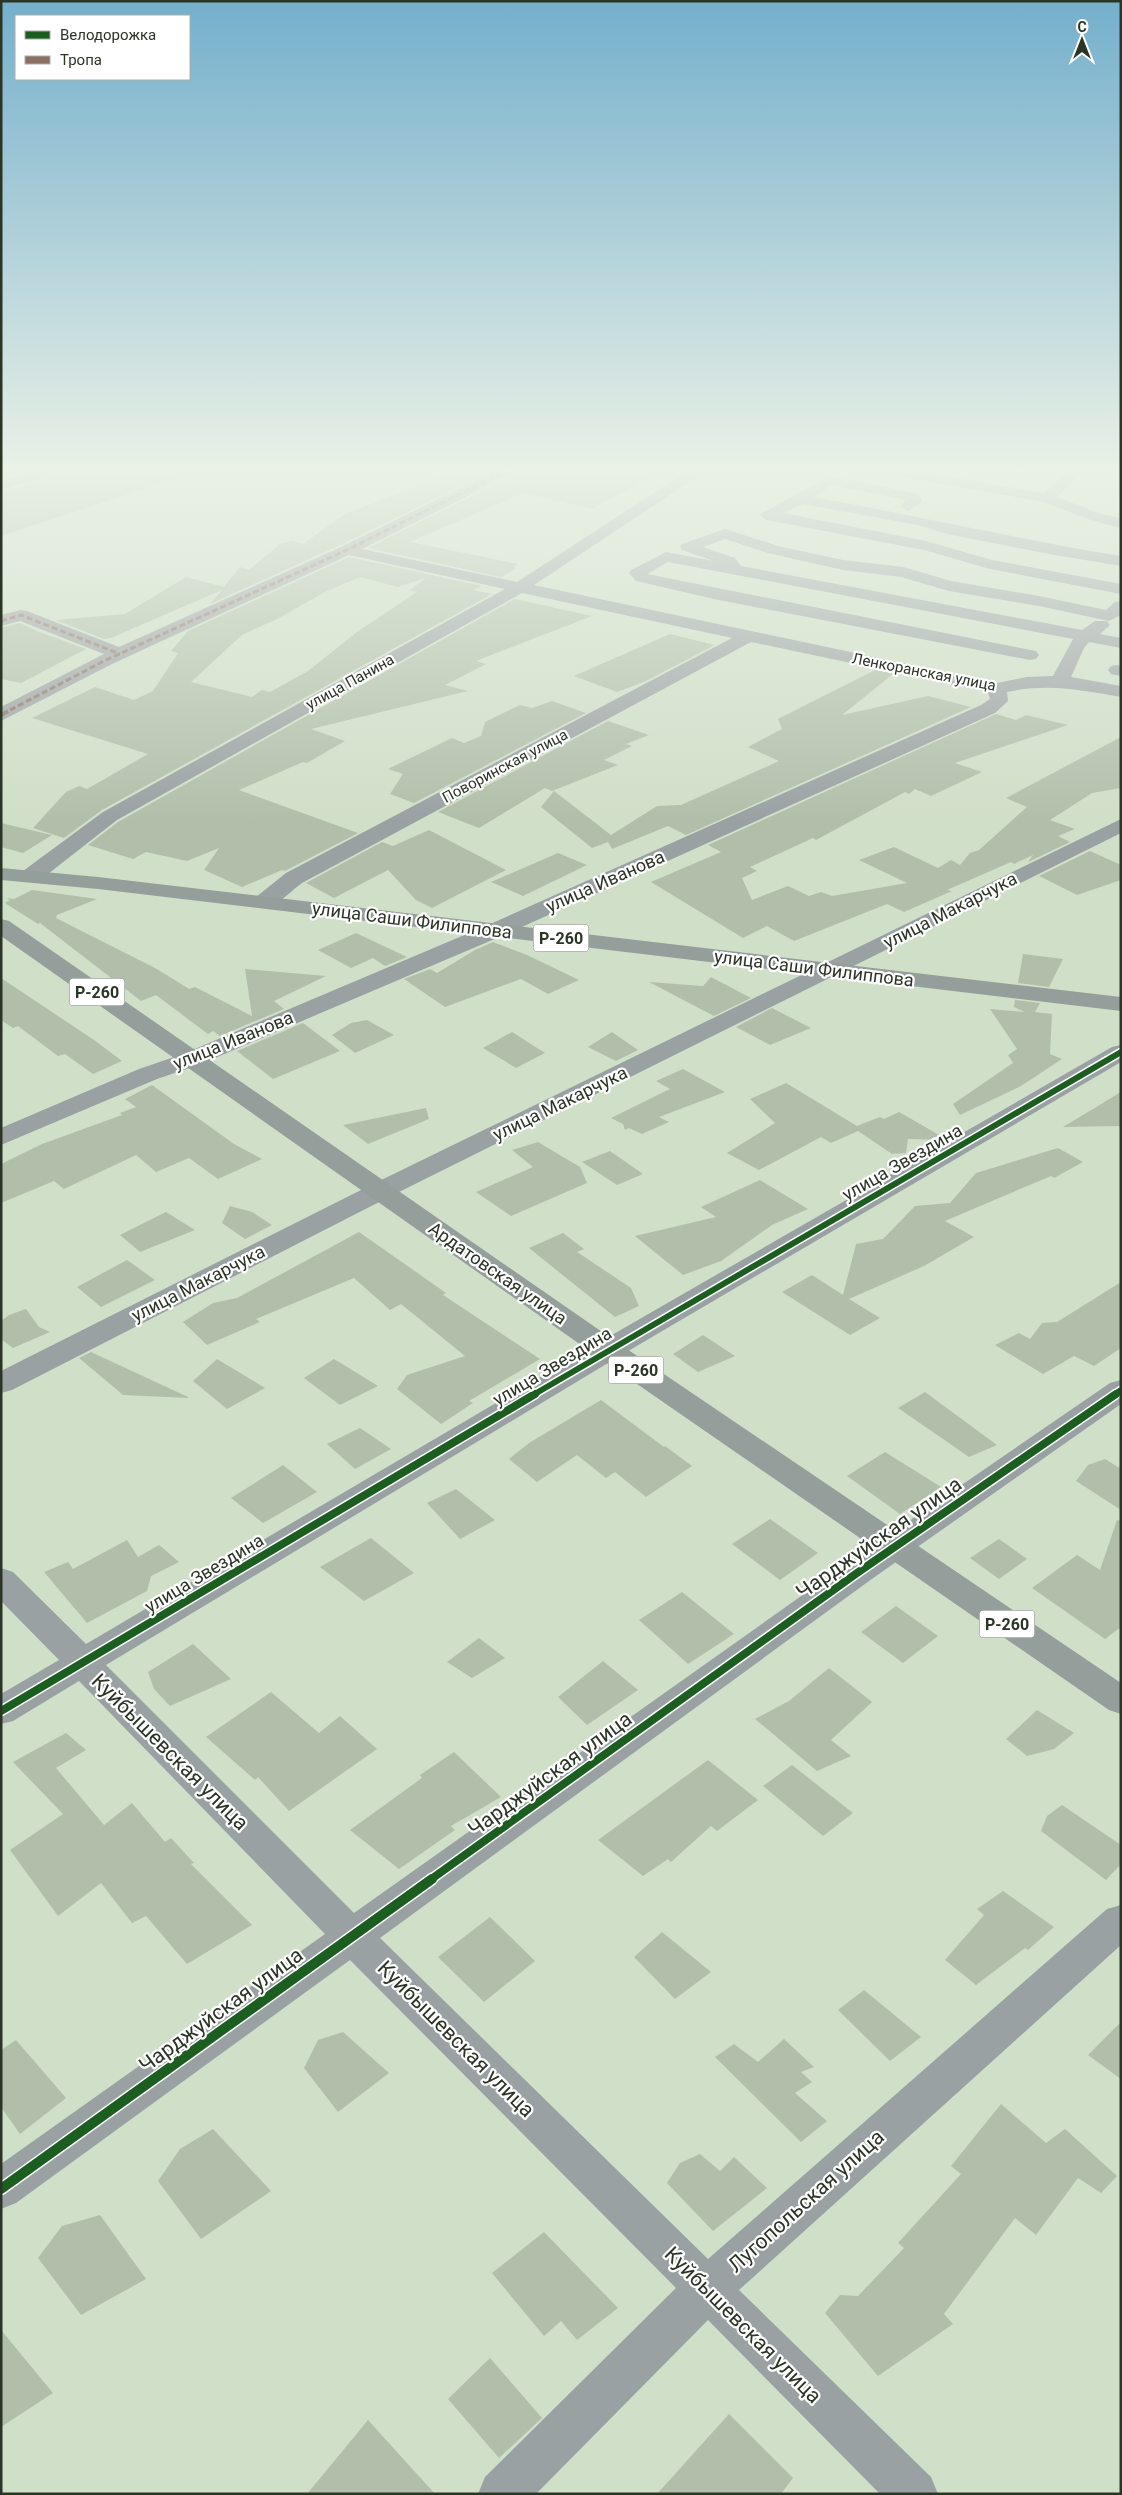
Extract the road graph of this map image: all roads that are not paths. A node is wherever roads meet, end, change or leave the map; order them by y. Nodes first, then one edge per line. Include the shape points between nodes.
1 (262, 588) edge
2 (518, 588) edge
3 (533, 588) edge
4 (689, 588) edge
5 (833, 588) edge
6 (964, 588) edge
7 (1117, 613) edge
8 (1, 621) edge
9 (749, 636) junction
10 (1085, 636) junction
11 (1121, 643) edge
12 (120, 654) junction
13 (1030, 655) dead end
14 (1060, 681) junction
15 (997, 688) junction
16 (1121, 692) edge
17 (1, 715) edge
18 (1121, 825) edge
19 (13, 876) edge
20 (264, 902) junction
21 (496, 930) junction
22 (5, 933) edge
23 (830, 970) junction
24 (1121, 1004) edge
25 (1121, 1052) edge
26 (192, 1059) junction
27 (1, 1137) edge
28 (380, 1191) junction
29 (608, 1350) junction
30 (1, 1383) edge
31 (1121, 1390) edge
32 (894, 1548) junction
33 (1, 1580) edge
34 (82, 1664) junction
35 (1121, 1701) edge
36 (1, 1710) edge
37 (1121, 1921) edge
38 (352, 1936) junction
39 (1, 2189) edge
40 (707, 2289) junction
41 (502, 2494) edge
42 (914, 2494) edge

1 - 12 street
2 - 19 street, улица Панина via 110,816
3 - 9 street, Ленкоранская улица
4 - 13 street
5 - 10 street
6 - 7 street
7 - 10 street
8 - 12 street via 21,615
9 - 15 street, Ленкоранская улица
9 - 20 street, Поворинская улица via 294,878
10 - 11 street
10 - 14 street via 1076,646
12 - 17 street
14 - 15 street, Ленкоранская улица via 1027,682
14 - 16 street, Ленкоранская улица
15 - 21 street, улица Иванова via 999,701 988,709
18 - 23 street, улица Макарчука
19 - 20 highway, улица Саши Филиппова / Р-260
20 - 21 highway, улица Саши Филиппова / Р-260
21 - 23 highway, улица Саши Филиппова / Р-260
21 - 26 street, улица Иванова
22 - 26 highway, Ардатовская улица / Р-260
23 - 24 highway, улица Саши Филиппова / Р-260
23 - 28 street, улица Макарчука
25 - 29 street, улица Звездина
26 - 27 street, улица Иванова via 148,1074
26 - 28 highway, Ардатовская улица / Р-260
28 - 29 highway, Ардатовская улица / Р-260
28 - 30 street, улица Макарчука
29 - 32 highway, Ардатовская улица / Р-260
29 - 34 street, улица Звездина
31 - 32 street, Чарджуйская улица
32 - 35 highway, Ардатовская улица / Р-260
32 - 38 street, Чарджуйская улица
33 - 34 street, Куйбышевская улица
34 - 36 street, улица Звездина
34 - 38 street, Куйбышевская улица
37 - 40 street, Лугопольская улица
38 - 39 street, Чарджуйская улица
38 - 40 street, Куйбышевская улица
40 - 41 street, Лугопольская улица
40 - 42 street, Куйбышевская улица

